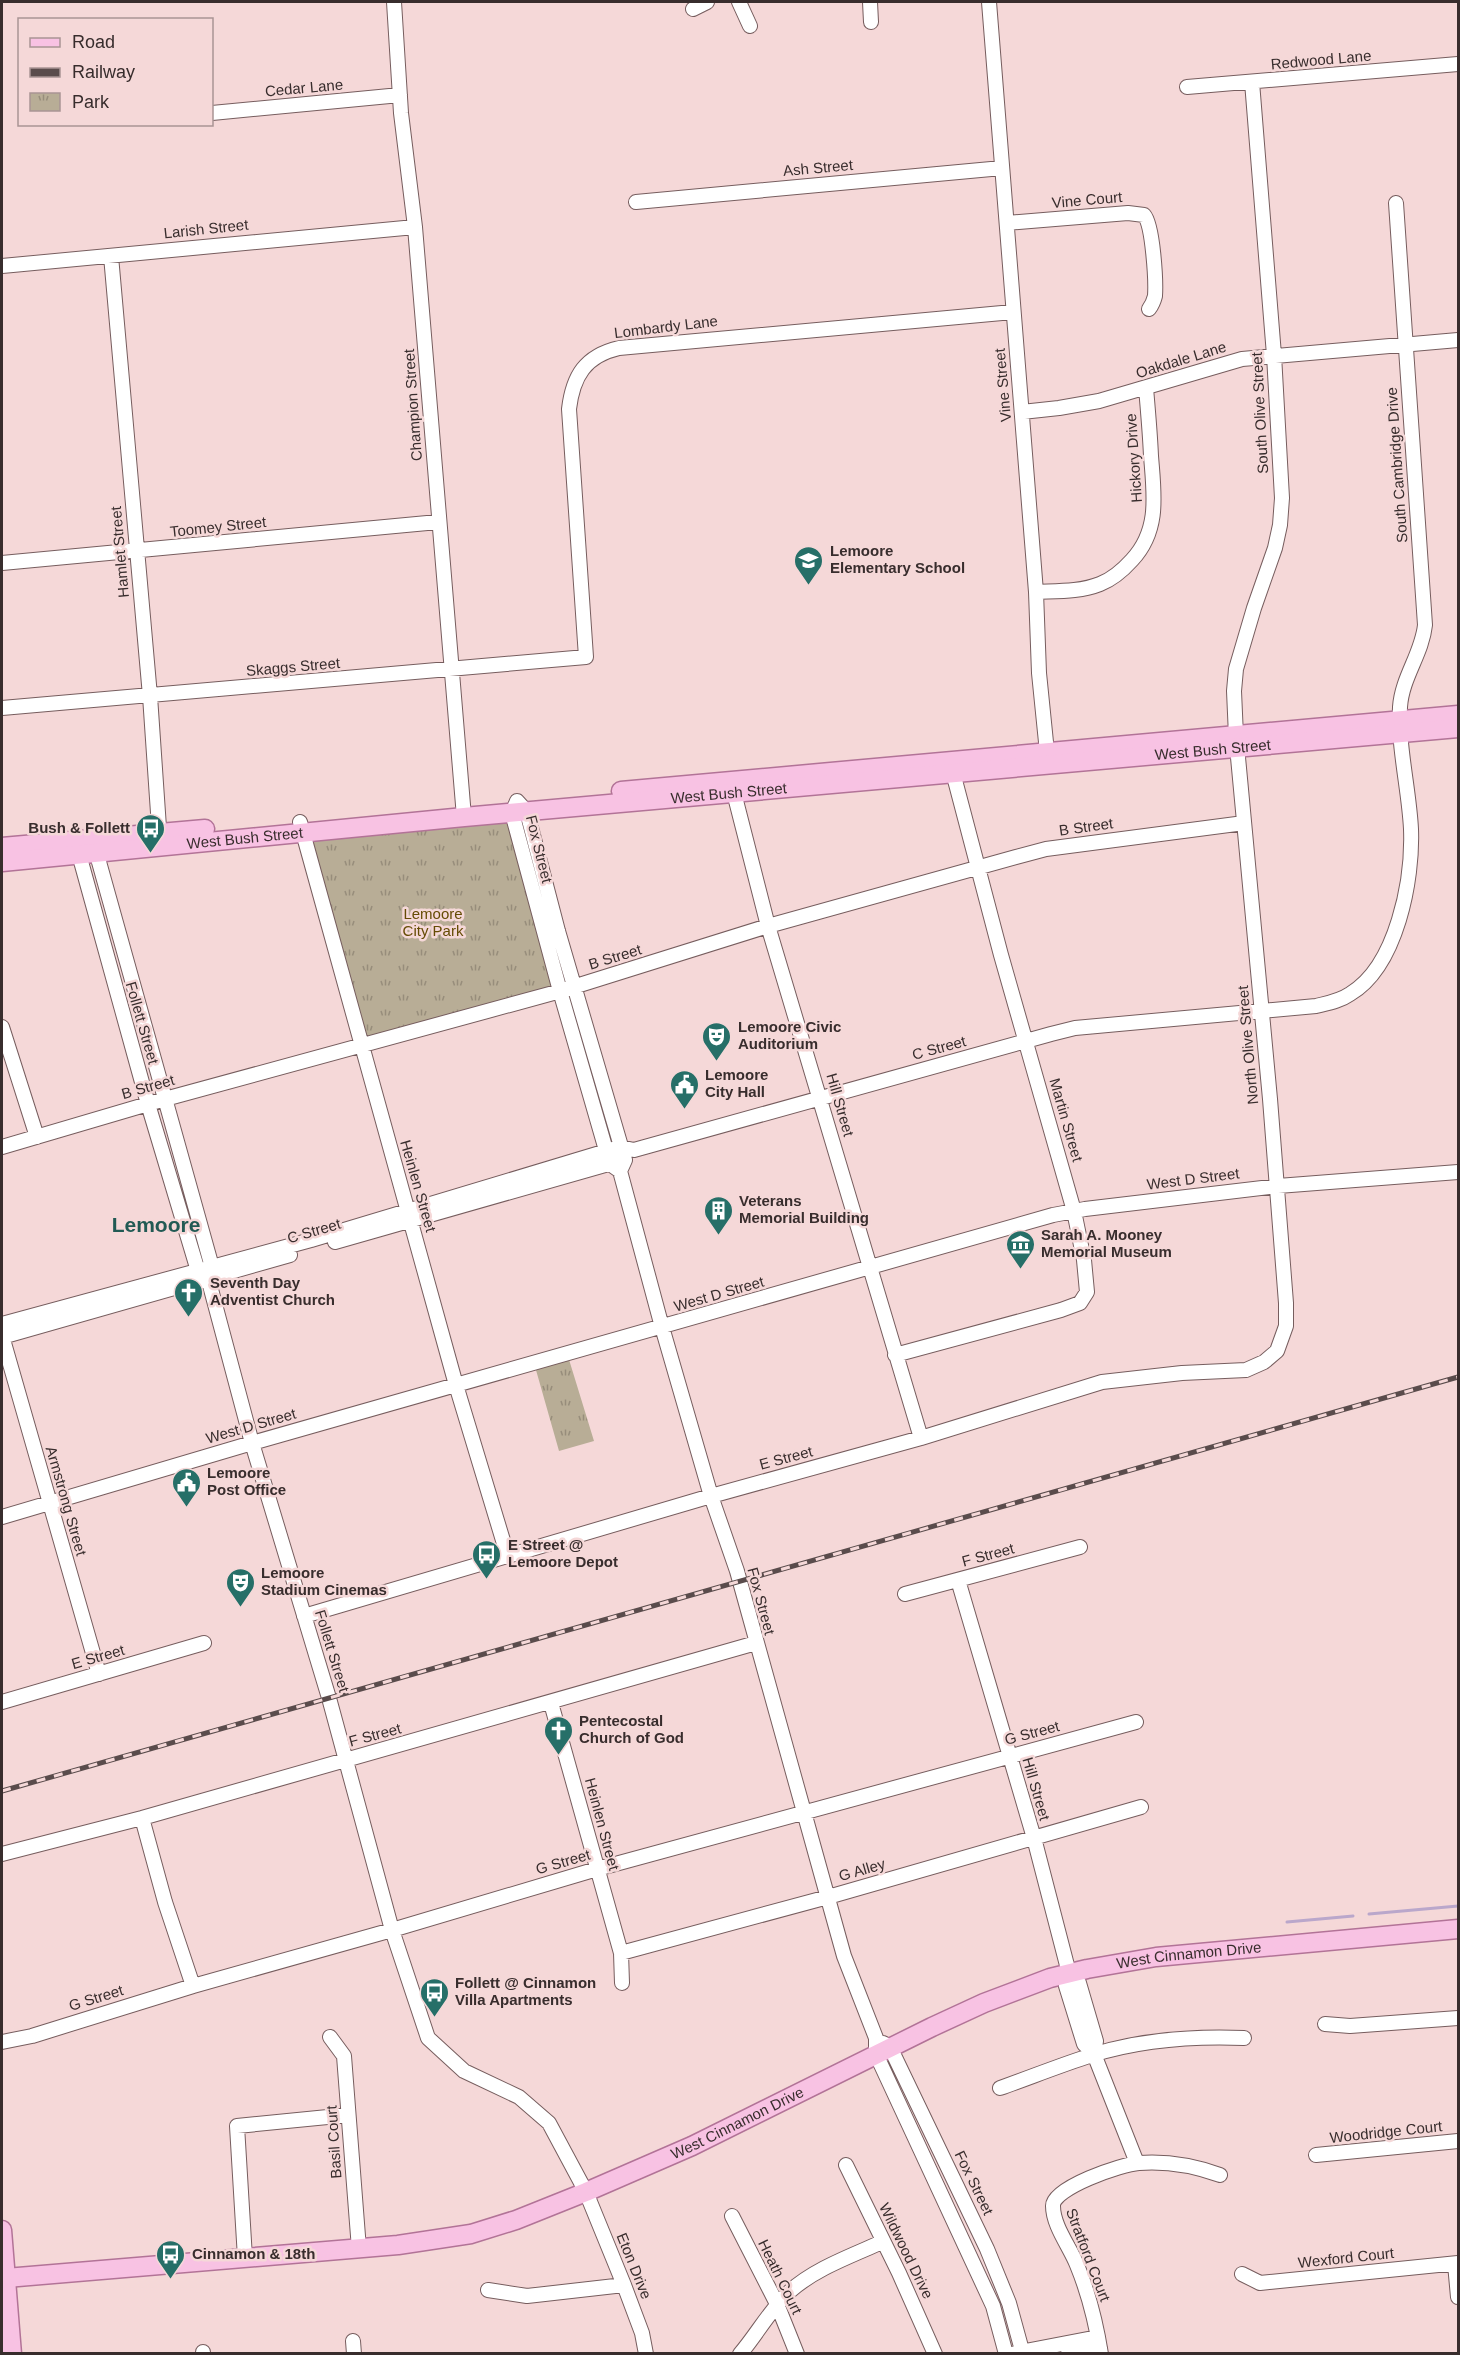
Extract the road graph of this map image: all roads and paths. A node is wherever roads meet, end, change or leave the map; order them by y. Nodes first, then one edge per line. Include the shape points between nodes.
1 (394, 2) edge
2 (707, 2) edge
3 (739, 2) edge
4 (870, 2) edge
5 (989, 2) edge
6 (693, 9) dead end
7 (871, 22) dead end
8 (750, 26) dead end
9 (1458, 64) edge
10 (1252, 82) junction
11 (1187, 87) dead end
12 (400, 95) junction
13 (213, 113) edge
14 (1002, 168) junction
15 (636, 202) dead end
16 (1396, 203) dead end
17 (1007, 223) junction
18 (415, 227) junction
19 (111, 256) junction
20 (2, 266) edge
21 (1149, 309) dead end
22 (1013, 312) junction
23 (1458, 340) edge
24 (1405, 344) junction
25 (1274, 354) junction
26 (1146, 388) junction
27 (1022, 412) junction
28 (438, 522) junction
29 (136, 551) junction
30 (2, 563) edge
31 (1036, 592) junction
32 (586, 657) joint
33 (452, 669) junction
34 (150, 696) junction
35 (2, 708) edge
36 (1458, 715) edge
37 (1401, 727) junction
38 (1458, 728) edge
39 (1237, 742) junction
40 (1047, 759) junction
41 (952, 767) junction
42 (732, 787) junction
43 (519, 809) junction
44 (464, 812) junction
45 (1244, 824) junction
46 (302, 828) junction
47 (160, 839) junction
48 (2, 847) edge
49 (85, 847) junction
50 (2, 862) edge
51 (979, 868) junction
52 (768, 926) junction
53 (574, 987) junction
54 (560, 991) junction
55 (1262, 1011) junction
56 (2, 1027) edge
57 (1027, 1041) junction
58 (363, 1046) junction
59 (821, 1098) junction
60 (165, 1099) junction
61 (148, 1104) junction
62 (37, 1137) junction
63 (2, 1147) edge
64 (619, 1157) junction
65 (1458, 1172) edge
66 (1278, 1186) junction
67 (1074, 1211) junction
68 (409, 1216) junction
69 (870, 1269) junction
70 (206, 1272) junction
71 (2, 1324) edge
72 (662, 1327) junction
73 (2, 1337) edge
74 (1277, 1351) joint
75 (895, 1355) junction
76 (456, 1385) junction
77 (921, 1438) junction
78 (252, 1443) junction
79 (711, 1496) junction
80 (50, 1503) junction
81 (2, 1517) edge
82 (1080, 1547) dead end
83 (508, 1557) junction
84 (958, 1580) junction
85 (905, 1594) dead end
86 (304, 1616) junction
87 (204, 1643) dead end
88 (756, 1643) junction
89 (99, 1674) junction
90 (2, 1702) edge
91 (551, 1703) junction
92 (1136, 1722) dead end
93 (1010, 1756) junction
94 (345, 1760) junction
95 (1141, 1807) dead end
96 (804, 1813) junction
97 (142, 1818) junction
98 (1034, 1838) junction
99 (2, 1854) edge
100 (597, 1869) junction
101 (828, 1897) junction
102 (1458, 1929) edge
103 (392, 1930) junction
104 (621, 1953) junction
105 (1069, 1973) junction
106 (622, 1983) dead end
107 (193, 1986) junction
108 (414, 1998) joint
109 (1458, 2018) edge
110 (1326, 2024) dead end
111 (330, 2037) dead end
112 (1244, 2038) dead end
113 (2, 2042) edge
114 (881, 2046) junction
115 (1094, 2054) junction
116 (1000, 2088) dead end
117 (348, 2115) junction
118 (1458, 2141) edge
119 (1316, 2155) dead end
120 (1137, 2163) junction
121 (846, 2164) dead end
122 (1220, 2175) dead end
123 (586, 2192) junction
124 (732, 2216) dead end
125 (2, 2230) edge
126 (882, 2242) junction
127 (359, 2249) junction
128 (245, 2258) junction
129 (1457, 2264) edge
130 (1242, 2274) dead end
131 (4, 2278) edge
132 (624, 2285) junction
133 (488, 2290) dead end
134 (1458, 2297) edge
135 (777, 2304) junction
136 (1100, 2346) edge
137 (1019, 2353) edge
138 (12, 2354) edge
139 (646, 2354) edge
140 (740, 2354) edge
141 (797, 2354) edge
142 (935, 2354) edge
143 (1006, 2354) edge
144 (1068, 2354) edge

1 - 12 street, Champion Street
2 - 6 street
3 - 8 street
4 - 7 street
5 - 14 street, Vine Street
9 - 10 street, Redwood Lane
10 - 11 street, Redwood Lane
10 - 25 street, South Olive Street
12 - 13 street, Cedar Lane
12 - 18 street, Champion Street
14 - 15 street, Ash Street
14 - 17 street, Vine Street
16 - 24 street, South Cambridge Drive
17 - 21 street, Vine Court via 1144,215 1151,225 1155,296
17 - 22 street, Vine Street
18 - 19 street, Larish Street
18 - 28 street, Champion Street
19 - 20 street, Larish Street
19 - 29 street, Hamlet Street
22 - 27 street, Vine Street
22 - 32 street, Lombardy Lane via 619,348 590,361 578,375 569,409
23 - 24 street, Oakdale Lane
24 - 25 street, Oakdale Lane
24 - 37 street, South Cambridge Drive via 1425,625 1402,693
25 - 26 street, Oakdale Lane via 1242,359
25 - 39 street, South Olive Street via 1280,525 1238,663 1234,691
26 - 27 street, Oakdale Lane via 1099,401
26 - 31 street, Hickory Drive via 1155,498 1154,518 1140,552 1123,570 1105,581 1077,589
27 - 31 street, Vine Street
28 - 29 street, Toomey Street
28 - 33 street, Champion Street
29 - 30 street, Toomey Street
29 - 34 street, Hamlet Street
31 - 40 street, Vine Street
32 - 33 street, Skaggs Street
33 - 34 street, Skaggs Street
33 - 44 street, Champion Street
34 - 35 street, Skaggs Street
34 - 47 street, Hamlet Street
36 - 37 main road, West Bush Street
37 - 38 main road, West Bush Street
37 - 39 main road, West Bush Street
37 - 55 street, South Cambridge Drive via 1411,828 1410,860 1406,892 1385,955 1374,973 1341,999 1316,1006
39 - 40 main road, West Bush Street
39 - 45 street, North Olive Street
40 - 41 main road, West Bush Street
41 - 42 main road, West Bush Street
41 - 51 street, Martin Street
42 - 43 main road, West Bush Street
42 - 52 street, Hill Street
43 - 44 main road, West Bush Street
43 - 53 street, Fox Street
43 - 54 street, Fox Street
44 - 46 main road, West Bush Street
45 - 51 street, B Street via 1046,849
45 - 55 street, North Olive Street
46 - 47 main road, West Bush Street
46 - 58 street, Heinlen Street
47 - 49 main road, West Bush Street
48 - 49 main road, West Bush Street
49 - 50 main road, West Bush Street
49 - 60 street, Follett Street
49 - 61 street, Follett Street
51 - 52 street, B Street
51 - 57 street, Martin Street
52 - 53 street, B Street
52 - 59 street, Hill Street
53 - 54 street, B Street
53 - 64 street, Fox Street
54 - 58 street, B Street
54 - 64 street, Fox Street
55 - 57 street, C Street via 1075,1028
55 - 66 street, North Olive Street
56 - 62 street
57 - 59 street, C Street
57 - 67 street, Martin Street
58 - 60 street, B Street
58 - 68 street, Heinlen Street
59 - 64 street, C Street
59 - 69 street, Hill Street
60 - 61 street, B Street
60 - 70 street, Follett Street
61 - 62 street, B Street
61 - 70 street, Follett Street
62 - 63 street, B Street
64 - 68 street, C Street
64 - 72 street, Fox Street
65 - 66 street, West D Street
66 - 67 street, West D Street
66 - 74 street, North Olive Street via 1286,1314 1285,1332
67 - 69 street, West D Street
67 - 75 street, Martin Street via 1087,1292 1080,1303
68 - 70 street, C Street
68 - 76 street, Heinlen Street
69 - 72 street, West D Street
69 - 75 street, Hill Street
70 - 71 street, C Street
70 - 73 street, C Street
70 - 78 street, Follett Street
72 - 76 street, West D Street
72 - 79 street, Fox Street
73 - 80 street, Armstrong Street
74 - 77 street, E Street via 1264,1362 1238,1371 1102,1382
75 - 77 street, Hill Street
76 - 78 street, West D Street
76 - 83 street, Heinlen Street
77 - 79 street, E Street
78 - 80 street, West D Street
78 - 86 street, Follett Street
79 - 83 street, E Street
79 - 88 street, Fox Street
80 - 81 street, West D Street
80 - 89 street, Armstrong Street
82 - 84 street, F Street
83 - 86 street, E Street
84 - 85 street, F Street
84 - 93 street, Hill Street
86 - 94 street, Follett Street
87 - 89 street, E Street
88 - 91 street, F Street
88 - 96 street, Fox Street
89 - 90 street, E Street
91 - 94 street, F Street
91 - 100 street, Heinlen Street
92 - 93 street, G Street
93 - 96 street, G Street
93 - 98 street, Hill Street
94 - 97 street, F Street
94 - 103 street, Follett Street
95 - 98 street, G Alley
96 - 100 street, G Street
96 - 101 street, Fox Street
97 - 99 street, F Street
97 - 107 street
98 - 101 street, G Alley
98 - 105 street, Hill Street
100 - 103 street, G Street
100 - 104 street, Heinlen Street
101 - 104 street, G Alley
101 - 114 street, Fox Street via 844,1956
102 - 105 main road, West Cinnamon Drive via 1156,1957
103 - 107 street, G Street
103 - 108 street, Follett Street
104 - 106 street
105 - 114 main road, West Cinnamon Drive
105 - 115 street, Hill Street via 1066,1986 1084,2044
107 - 113 street, G Street
108 - 123 street, Eton Drive via 429,2038 464,2071 519,2097 549,2123
109 - 110 street via 1350,2026
111 - 117 street, Basil Court via 344,2056
112 - 115 street via 1173,2040
114 - 123 main road, West Cinnamon Drive via 692,2146
114 - 137 street, Fox Street via 987,2249 1009,2303
114 - 143 street, Fox Street via 993,2306
115 - 116 street
115 - 120 street, Hill Street
117 - 127 street, Basil Court
117 - 128 street via 237,2126
118 - 119 street, Woodridge Court
120 - 122 street via 1191,2166
120 - 136 street, Stratford Court via 1085,2180 1059,2194 1052,2204 1057,2224 1086,2286
121 - 126 street, Wildwood Drive
123 - 127 main road, West Cinnamon Drive via 471,2234
123 - 132 street, Eton Drive
124 - 135 street, Heath Court
125 - 131 main road
126 - 135 street via 823,2270
126 - 142 street, Wildwood Drive
127 - 128 main road, West Cinnamon Drive
128 - 131 main road, West Cinnamon Drive
129 - 130 street, Wexford Court via 1260,2283
129 - 134 street
131 - 138 main road
132 - 133 street via 536,2296
132 - 139 street, Eton Drive
135 - 140 street
135 - 141 street, Heath Court
136 - 137 street
136 - 144 street

